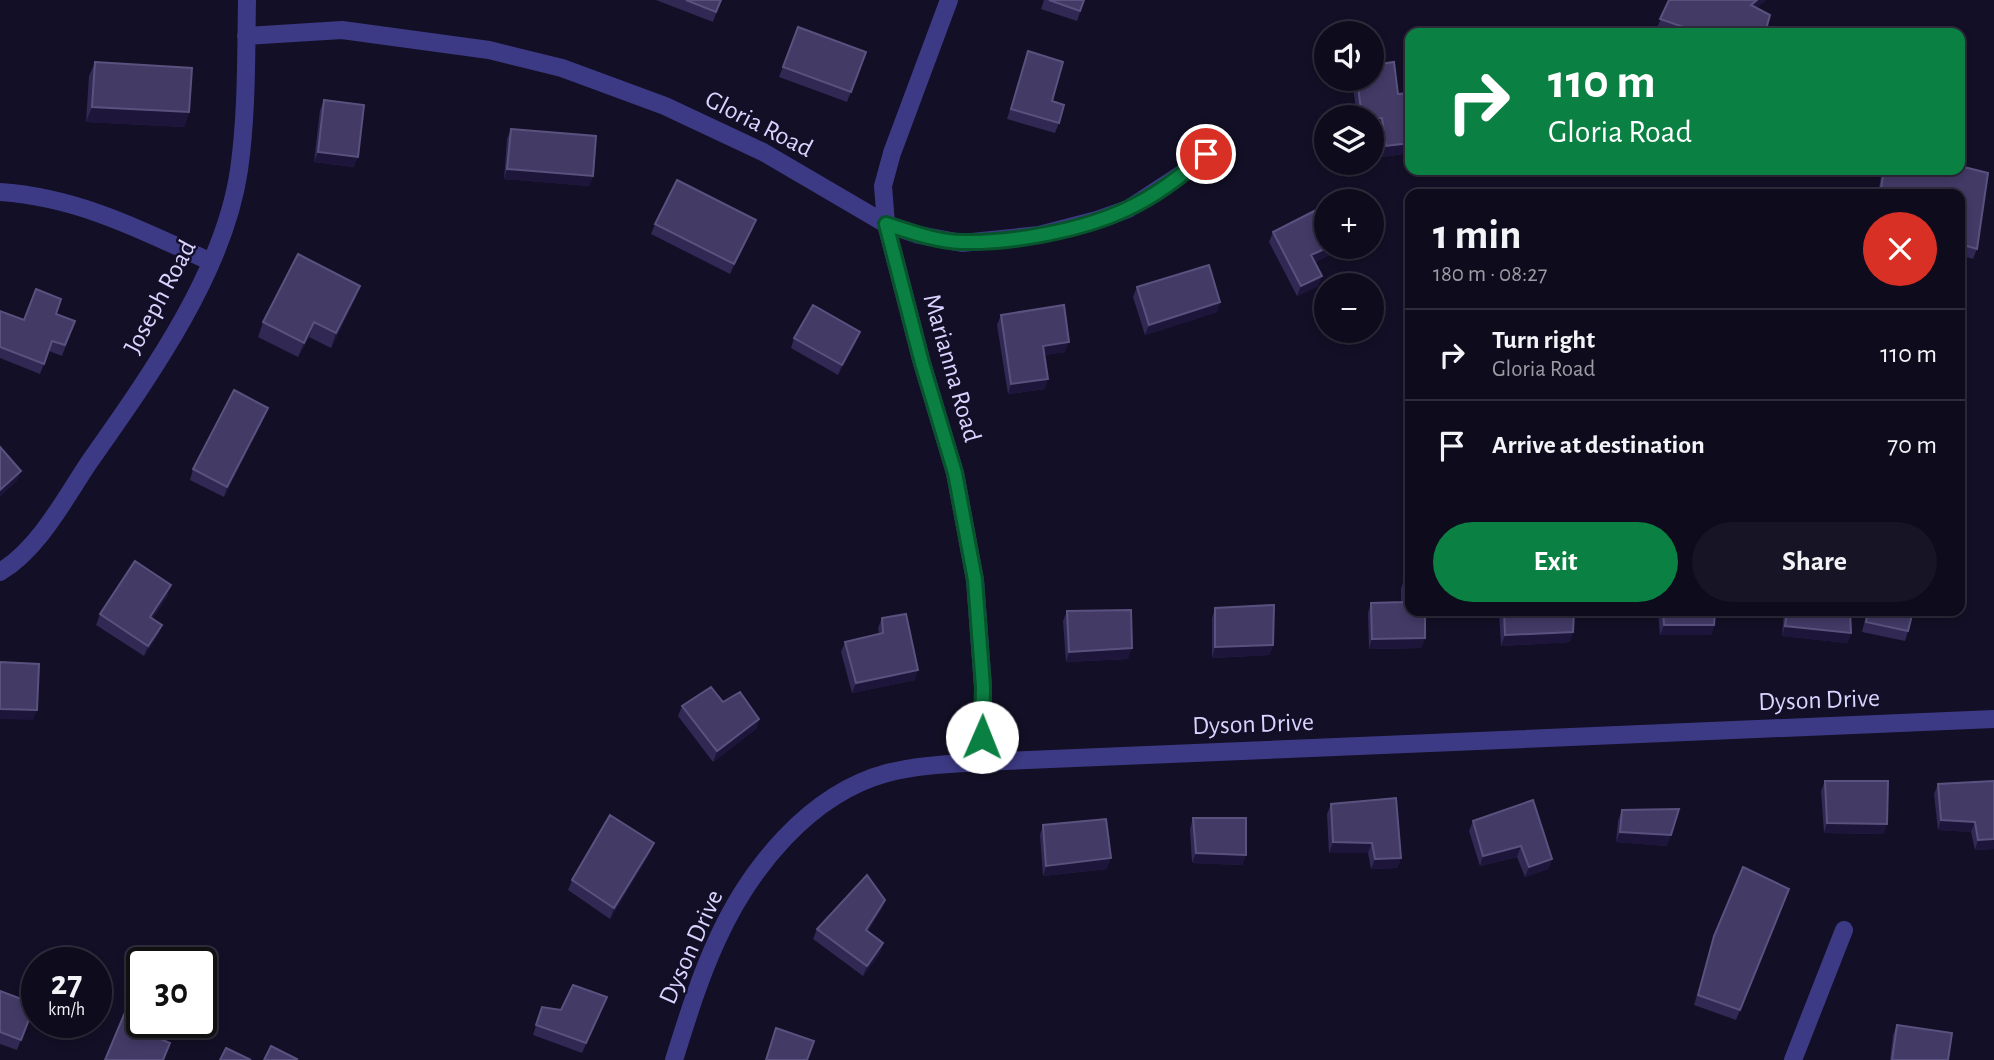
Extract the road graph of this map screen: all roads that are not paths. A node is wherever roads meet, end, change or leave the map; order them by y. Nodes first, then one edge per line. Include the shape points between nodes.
1 (247, 0) edge
2 (949, 0) edge
3 (246, 36) junction
4 (1219, 143) dead end
5 (0, 192) edge
6 (886, 224) junction
7 (211, 262) junction
8 (0, 572) edge
9 (1994, 719) edge
10 (982, 762) junction
11 (1844, 930) dead end
12 (674, 1060) edge
13 (1793, 1060) edge

1 - 3 street, Joseph Road
2 - 6 street, Marianna Road via 892,153 883,186
3 - 6 street, Gloria Road via 342,30 489,50 562,68 665,106 763,152
3 - 7 street, Joseph Road via 239,172
4 - 6 street, Gloria Road via 1194,166 1128,209 1051,232 962,243
5 - 7 street via 75,204
6 - 10 street, Marianna Road via 955,473 975,580 983,687
7 - 8 street, Joseph Road via 138,392 44,531
9 - 10 street, Dyson Drive
10 - 12 street, Dyson Drive via 886,774 842,793 801,822 768,857 718,937
11 - 13 street

